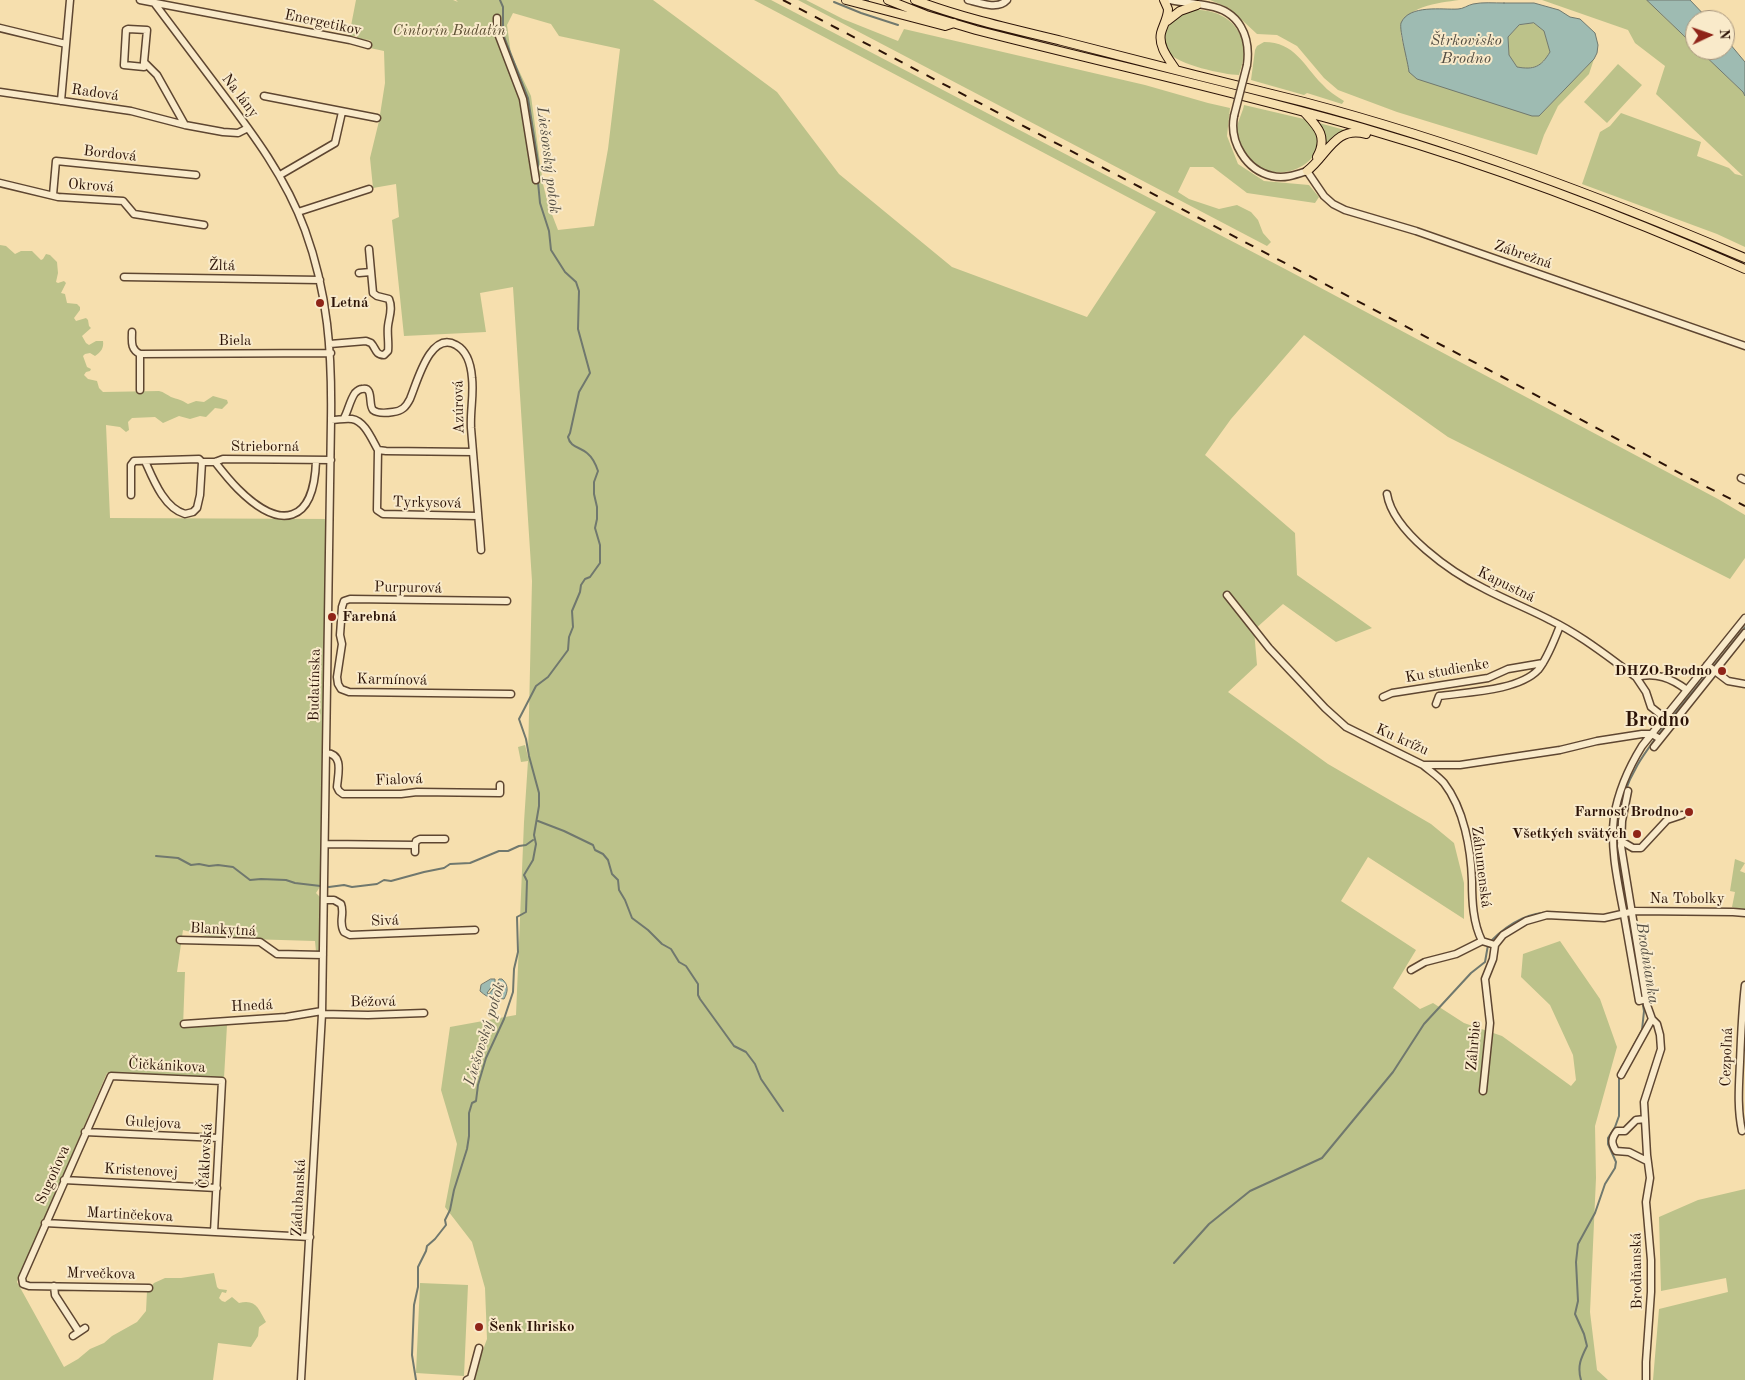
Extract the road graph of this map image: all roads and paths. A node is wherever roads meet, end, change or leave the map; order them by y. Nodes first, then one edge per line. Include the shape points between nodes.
1 (70, 0) edge
2 (140, 0) edge
3 (846, 0) edge
4 (888, 0) edge
5 (915, 0) edge
6 (968, 0) edge
7 (1007, 0) edge
8 (1164, 0) edge
9 (1170, 0) edge
10 (153, 1) edge
11 (1197, 5) junction
12 (498, 18) dead end
13 (954, 23) junction
14 (1165, 23) junction
15 (0, 28) edge
16 (66, 44) junction
17 (368, 45) dead end
18 (144, 62) junction
19 (1176, 70) junction
20 (0, 92) edge
21 (264, 96) dead end
22 (61, 101) junction
23 (342, 112) junction
24 (1306, 113) junction
25 (377, 118) dead end
26 (186, 126) junction
27 (248, 128) junction
28 (1388, 136) junction
29 (1307, 171) junction
30 (196, 175) dead end
31 (280, 175) junction
32 (536, 180) dead end
33 (0, 183) edge
34 (369, 189) dead end
35 (53, 195) junction
36 (298, 212) junction
37 (204, 225) dead end
38 (369, 249) dead end
39 (1745, 258) edge
40 (1745, 269) edge
41 (358, 272) dead end
42 (371, 272) junction
43 (124, 277) dead end
44 (320, 280) junction
45 (132, 332) dead end
46 (330, 344) junction
47 (1745, 346) edge
48 (331, 353) junction
49 (140, 354) junction
50 (140, 390) dead end
51 (344, 418) junction
52 (331, 420) junction
53 (378, 450) junction
54 (473, 452) junction
55 (331, 460) junction
56 (145, 461) junction
57 (316, 461) junction
58 (202, 462) junction
59 (215, 462) junction
60 (1387, 494) dead end
61 (131, 496) dead end
62 (478, 516) junction
63 (481, 550) dead end
64 (1227, 595) dead end
65 (507, 601) dead end
66 (1745, 618) edge
67 (1560, 626) junction
68 (1745, 634) edge
69 (328, 635) junction
70 (340, 635) junction
71 (1543, 663) junction
72 (1711, 668) junction
73 (1636, 677) junction
74 (1745, 684) edge
75 (1687, 690) junction
76 (511, 694) dead end
77 (1383, 697) dead end
78 (1436, 704) dead end
79 (1665, 718) junction
80 (1656, 737) junction
81 (1654, 747) dead end
82 (326, 753) junction
83 (1424, 765) junction
84 (500, 785) dead end
85 (1628, 791) dead end
86 (1682, 815) dead end
87 (445, 839) dead end
88 (1618, 843) junction
89 (325, 844) junction
90 (414, 845) junction
91 (415, 852) dead end
92 (1623, 891) junction
93 (324, 900) junction
94 (1627, 913) junction
95 (1745, 913) edge
96 (475, 930) dead end
97 (180, 940) dead end
98 (1482, 941) junction
99 (1495, 945) junction
100 (323, 955) junction
101 (1411, 970) dead end
102 (1745, 985) edge
103 (424, 1013) dead end
104 (322, 1015) junction
105 (1652, 1018) junction
106 (184, 1024) dead end
107 (1621, 1075) dead end
108 (111, 1076) joint
109 (222, 1082) joint
110 (1483, 1091) dead end
111 (1645, 1119) junction
112 (1742, 1131) dead end
113 (86, 1132) junction
114 (219, 1138) junction
115 (1648, 1161) junction
116 (64, 1180) junction
117 (217, 1188) junction
118 (45, 1224) junction
119 (214, 1232) junction
120 (310, 1237) junction
121 (23, 1284) joint
122 (54, 1286) junction
123 (148, 1288) dead end
124 (79, 1332) dead end
125 (480, 1348) dead end
126 (301, 1380) edge
127 (467, 1380) edge
128 (1646, 1380) edge

1 - 16 street
2 - 10 street, Energetikov
3 - 13 main road via 945,26
4 - 13 main road
5 - 19 main road via 977,20
6 - 7 street via 997,6
8 - 14 main road via 1168,9
9 - 11 street
10 - 17 street, Energetikov
10 - 27 street, Na lány
11 - 14 main road via 1180,10
11 - 29 street, bridge via 1216,8 1234,17 1248,41 1247,65 1233,123 1242,156 1259,171 1272,176 1292,176
12 - 32 street via 497,31 523,99
13 - 24 main road
14 - 19 main road via 1160,42
15 - 16 street
16 - 22 street
18 - 18 street via 147,30 126,30 124,65 144,67
18 - 26 street via 157,75
19 - 39 main road via 1365,119 1484,156 1647,216
20 - 22 street, Radová
21 - 23 street
22 - 26 street, Radová via 131,111
23 - 25 street
23 - 31 street via 335,143
24 - 28 main road
24 - 29 main road via 1316,124 1322,145
26 - 27 street, Radová via 238,133
27 - 31 street, Na lány
28 - 29 main road via 1359,132 1342,135
28 - 40 main road via 1541,186
29 - 47 street, Zábrežná via 1324,196 1345,210 1416,231
30 - 35 street, Bordová via 56,161
31 - 36 street, Na lány
33 - 35 street, Okrová
34 - 36 street
35 - 37 street, Okrová via 123,201 134,214
36 - 44 street, Na lány
38 - 42 street
41 - 42 street
42 - 46 street via 373,292 390,301 388,351 380,355 366,341
43 - 44 street, Žltá
44 - 46 street, Na lány
45 - 49 street via 132,347
46 - 48 street, Na lány
48 - 49 street, Biela
48 - 52 street, Budatínska
49 - 50 street
51 - 52 street
51 - 53 street via 358,421
51 - 54 street, Azúrová via 355,394 362,389 369,392 371,407 376,412 399,412 410,399 432,350 441,343 453,343 466,355 472,378 470,416
52 - 55 street, Budatínska
53 - 54 street
53 - 62 street, Tyrkysová via 379,513
54 - 62 street, Tyrkysová
55 - 57 street, Strieborná
55 - 69 street, Budatínska
56 - 58 street, Strieborná via 199,459
56 - 58 street via 163,496 176,510 189,514 199,501
56 - 61 street via 134,461 130,465
57 - 59 street, Strieborná via 223,459
57 - 59 street, Strieborná via 314,486 304,507 298,513 286,514 273,514 246,496
58 - 59 street, Strieborná
60 - 67 street, Kapustná via 1394,516 1427,551 1467,580
62 - 63 street, Tyrkysová
64 - 83 street, Ku krížu via 1269,648 1346,727
65 - 70 street, Purpurová via 350,599 344,601 342,607
66 - 72 street, Brodňanská
67 - 71 street, Ku studienke
67 - 73 street, Kapustná
68 - 72 street, Brodňanská
69 - 70 street
69 - 82 street, Budatínska
70 - 76 street, Karmínová via 338,684 349,692
71 - 77 street, Ku studienke via 1488,678
71 - 78 street, Ku studienke via 1531,676 1516,684 1439,696
72 - 74 street via 1728,681
72 - 75 street, Brodňanská
72 - 80 street, Brodňanská
73 - 75 street via 1647,674 1673,680
73 - 79 street, Kapustná via 1651,707
75 - 79 street, Brodňanská
79 - 80 street, Brodňanská
80 - 81 street, Brodňanská
80 - 83 street, Ku krížu via 1597,741 1460,765
80 - 88 street, Brodňanská via 1642,746 1622,787 1614,817
82 - 84 street, Fialová via 333,753 338,760 337,787 343,794 500,793
82 - 89 street, Budatínska
83 - 98 street, Záhumenská via 1443,782 1462,820 1471,868 1472,903
85 - 88 street, Brodňanská
86 - 88 street via 1667,820 1641,848
87 - 90 street via 420,839
88 - 92 street, Brodňanská
88 - 92 street, Brodňanská
89 - 90 street
89 - 93 street, Budatínska
90 - 91 street
92 - 94 street, Brodňanská
92 - 94 street, Brodňanská
93 - 96 street, Sivá via 342,904 341,926 350,934
93 - 100 street, Budatínska
94 - 95 street, Na Tobolky
94 - 99 street, Na Tobolky via 1604,918 1547,915 1526,921 1503,934
94 - 105 street, Brodňanská via 1643,1000
97 - 100 street, Blankytná via 260,942 277,954
98 - 99 street
98 - 101 street
99 - 110 street, Záhrbie via 1484,979 1490,1022
100 - 104 street, Budatínska
102 - 112 street, Cezpoľná via 1738,1095
103 - 104 street, Béžová
104 - 106 street, Hnedá
104 - 120 street, Zádubanská
105 - 107 street
105 - 111 street, Brodňanská via 1660,1035 1660,1049 1644,1102
108 - 109 street, Čičkánikova
108 - 113 street, Sugoňova
109 - 114 street, Čáklovská
111 - 115 street, Brodňanská
111 - 115 street via 1636,1120 1625,1130 1617,1131 1612,1143 1616,1151 1629,1152
113 - 114 street, Gulejova
113 - 116 street, Sugoňova
114 - 117 street, Čáklovská
115 - 128 street, Brodňanská via 1650,1178 1646,1202 1652,1284
116 - 117 street, Kristenovej
116 - 118 street, Sugoňova
117 - 119 street, Čáklovská
118 - 119 street, Martinčekova
118 - 121 street, Sugoňova via 22,1278
119 - 120 street, Martinčekova
120 - 126 street, Zádubanská
121 - 122 street, Mrvečkova
122 - 123 street, Mrvečkova
122 - 124 street, Mrvečkova via 55,1295
125 - 127 street via 471,1378

